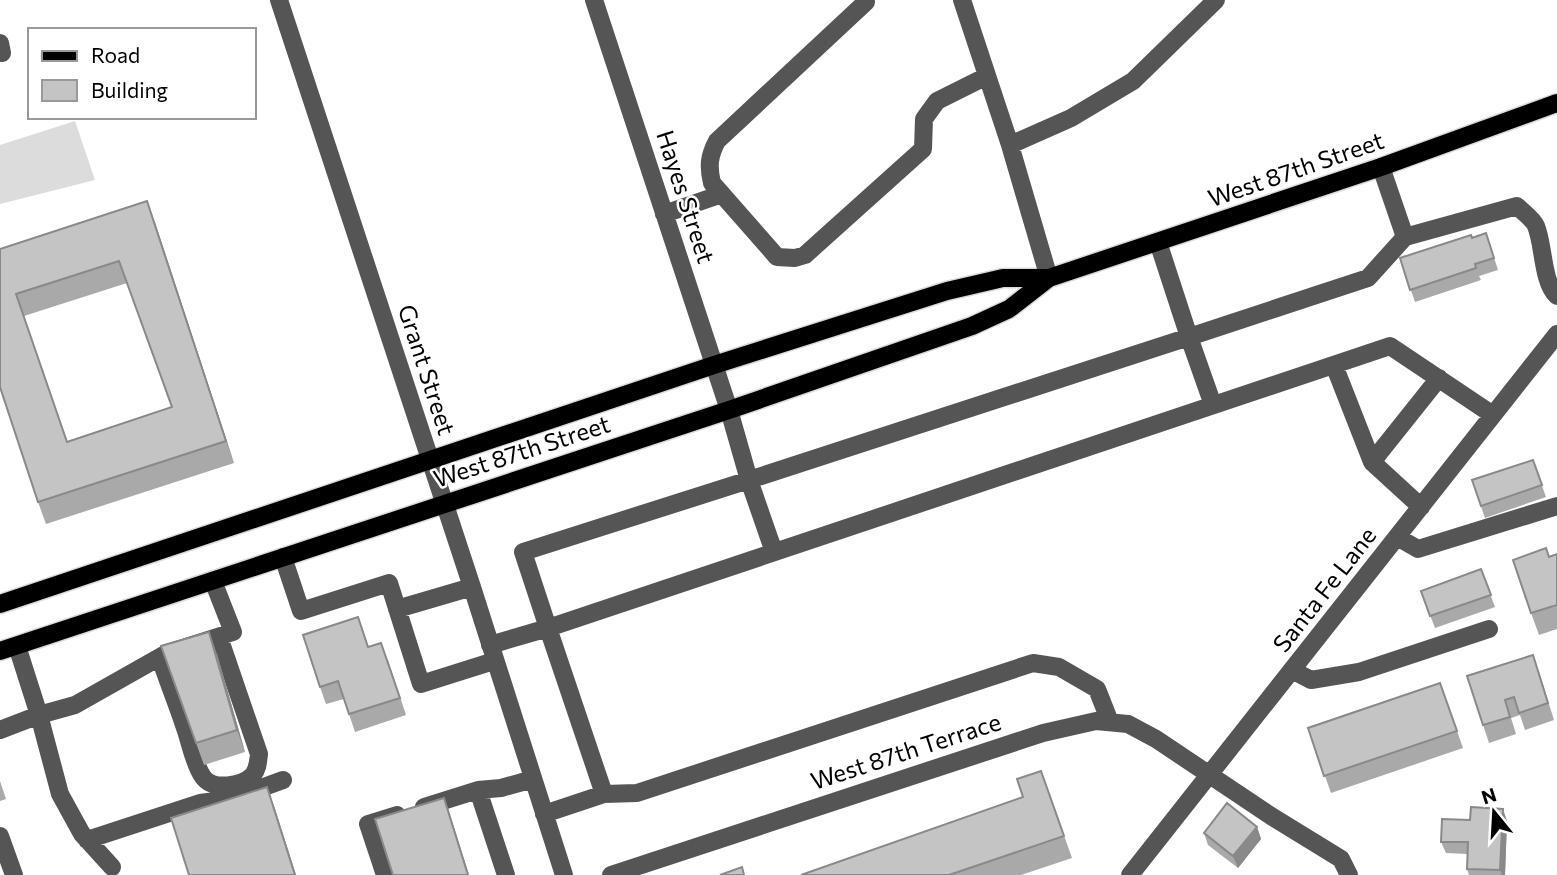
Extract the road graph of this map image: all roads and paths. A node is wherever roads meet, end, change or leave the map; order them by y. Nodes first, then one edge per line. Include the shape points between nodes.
1 (279, 0) edge
2 (594, 0) edge
3 (962, 0) edge
4 (1216, 0) edge
5 (866, 2) edge
6 (987, 76) junction
7 (1557, 103) edge
8 (1010, 145) junction
9 (1381, 167) junction
10 (722, 194) junction
11 (664, 214) junction
12 (1405, 237) junction
13 (1158, 242) junction
14 (1049, 278) junction
15 (1557, 296) edge
16 (1557, 334) edge
17 (1189, 337) junction
18 (714, 365) junction
19 (1334, 365) junction
20 (1439, 379) junction
21 (1213, 405) junction
22 (729, 410) junction
23 (1493, 415) junction
24 (430, 461) junction
25 (1372, 462) junction
26 (749, 480) junction
27 (444, 503) junction
28 (1557, 506) edge
29 (1421, 507) junction
30 (1397, 537) junction
31 (774, 552) junction
32 (283, 557) junction
33 (213, 581) junction
34 (472, 587) junction
35 (1, 599) edge
36 (397, 610) junction
37 (548, 628) junction
38 (1489, 629) dead end
39 (219, 637) junction
40 (8, 649) edge
41 (492, 653) junction
42 (160, 658) junction
43 (1292, 670) junction
44 (39, 715) junction
45 (1110, 722) junction
46 (0, 730) edge
47 (1210, 775) junction
48 (533, 779) junction
49 (283, 780) dead end
50 (478, 790) junction
51 (604, 794) junction
52 (544, 814) junction
53 (0, 836) edge
54 (87, 840) junction
55 (111, 867) dead end
56 (634, 872) edge
57 (14, 875) edge
58 (384, 875) edge
59 (506, 875) edge
60 (564, 875) edge
61 (611, 875) edge
62 (1130, 875) edge
63 (1349, 875) edge

1 - 24 street, Grant Street
2 - 11 street, Hayes Street
3 - 6 street
4 - 8 street via 1133,81 1071,118
5 - 10 street via 718,141 708,167 712,183
6 - 8 street
6 - 10 street via 937,101 924,119 923,149 805,255 777,257
7 - 9 main road, West 87th Street
8 - 14 street
9 - 12 street
9 - 13 main road, West 87th Street
10 - 11 street
11 - 18 street, Hayes Street
12 - 15 street via 1517,206 1536,224
12 - 17 street via 1368,278
13 - 14 main road, West 87th Street
13 - 17 street
14 - 18 main road, West 87th Street via 1003,278 947,290
14 - 22 main road, West 87th Street via 1009,309 972,326
16 - 23 street, Santa Fe Lane
17 - 21 street
17 - 26 street
18 - 22 street, Hayes Street
18 - 24 main road, West 87th Street
19 - 20 street via 1390,346
19 - 21 street
19 - 25 street
20 - 23 street
20 - 25 street
21 - 31 street
22 - 26 street, Hayes Street
22 - 27 main road, West 87th Street
23 - 29 street, Santa Fe Lane
24 - 27 street, Grant Street
24 - 35 main road, West 87th Street
25 - 29 street
26 - 31 street, Hayes Street
26 - 37 street via 523,552
27 - 32 main road, West 87th Street
27 - 34 street, Grant Street
28 - 30 street via 1418,549
29 - 30 street, Santa Fe Lane
30 - 43 street, Santa Fe Lane
31 - 37 street
32 - 33 main road, West 87th Street
32 - 36 street via 301,611 388,583
33 - 39 street via 233,632
33 - 40 main road, West 87th Street
34 - 36 street
34 - 41 street, Grant Street
36 - 41 street via 421,684
37 - 41 street
37 - 51 street
38 - 43 street via 1359,672 1311,680
39 - 42 street
39 - 42 street via 259,754 258,767 242,780 213,785 204,779
40 - 44 street
41 - 48 street, Grant Street
42 - 44 street via 75,705
43 - 47 street, Santa Fe Lane
44 - 46 street
44 - 54 street via 60,794
45 - 47 street, West 87th Terrace via 1128,724
45 - 51 street via 1097,689 1059,667 1033,663 637,793
45 - 56 street, West 87th Terrace via 1043,733
47 - 62 street, Santa Fe Lane
47 - 63 street, West 87th Terrace via 1340,859
48 - 50 street
48 - 52 street, Grant Street
49 - 54 street
50 - 58 street via 368,824
50 - 59 street
51 - 52 street
52 - 60 street, Grant Street
53 - 57 street
54 - 55 street
56 - 61 street, West 87th Terrace

